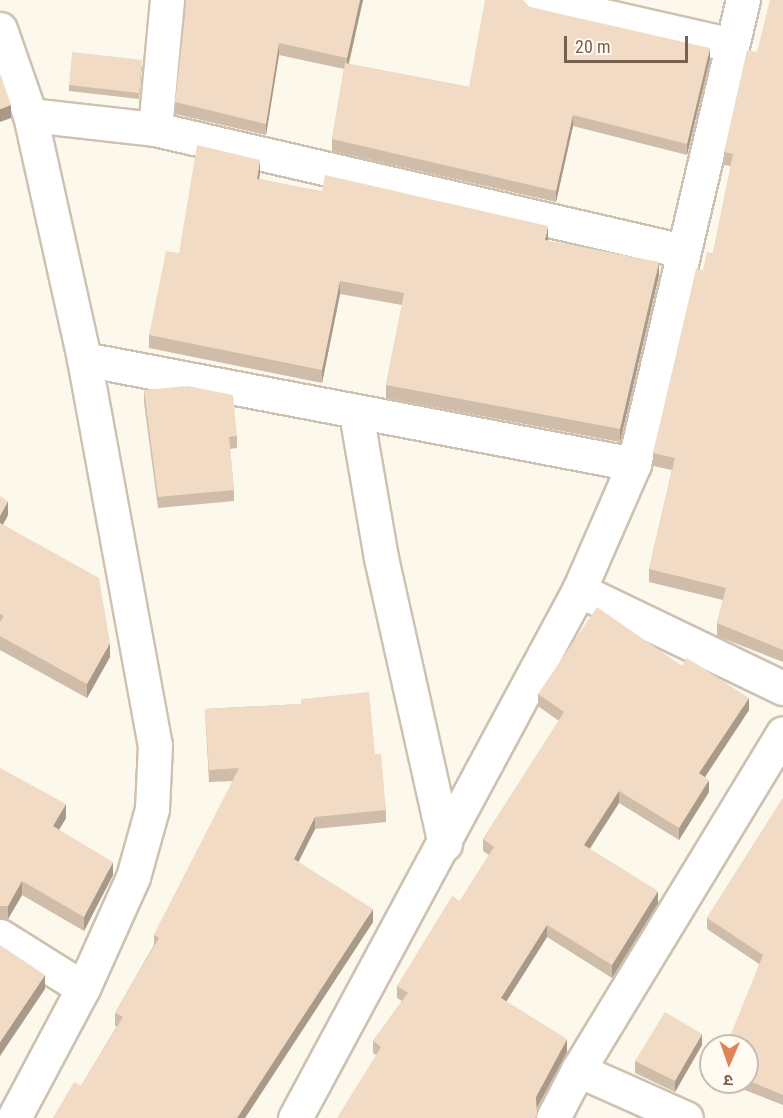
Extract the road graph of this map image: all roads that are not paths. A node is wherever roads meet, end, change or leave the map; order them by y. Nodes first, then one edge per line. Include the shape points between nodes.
1 (167, 0) edge
2 (534, 0) edge
3 (743, 0) edge
4 (566, 5) edge
5 (0, 29) edge
6 (732, 45) junction
7 (30, 116) junction
8 (155, 129) junction
9 (683, 251) junction
10 (84, 359) junction
11 (356, 413) junction
12 (634, 464) junction
13 (579, 590) junction
14 (783, 688) edge
15 (783, 733) edge
16 (445, 844) junction
17 (0, 936) edge
18 (83, 988) junction
19 (578, 1070) junction
20 (14, 1118) edge
21 (295, 1118) edge
22 (553, 1118) edge
23 (686, 1118) edge

1 - 8 street
2 - 4 street
3 - 6 street
4 - 6 street
5 - 7 street
6 - 9 street
7 - 8 street
7 - 10 street
8 - 9 street
9 - 12 street
10 - 11 street
10 - 18 street via 146,676 156,776 143,852
11 - 12 street
11 - 16 street via 381,558
12 - 13 street
13 - 14 street
13 - 16 street
15 - 19 street
16 - 21 street
17 - 18 street
18 - 20 street
19 - 22 street
19 - 23 street

